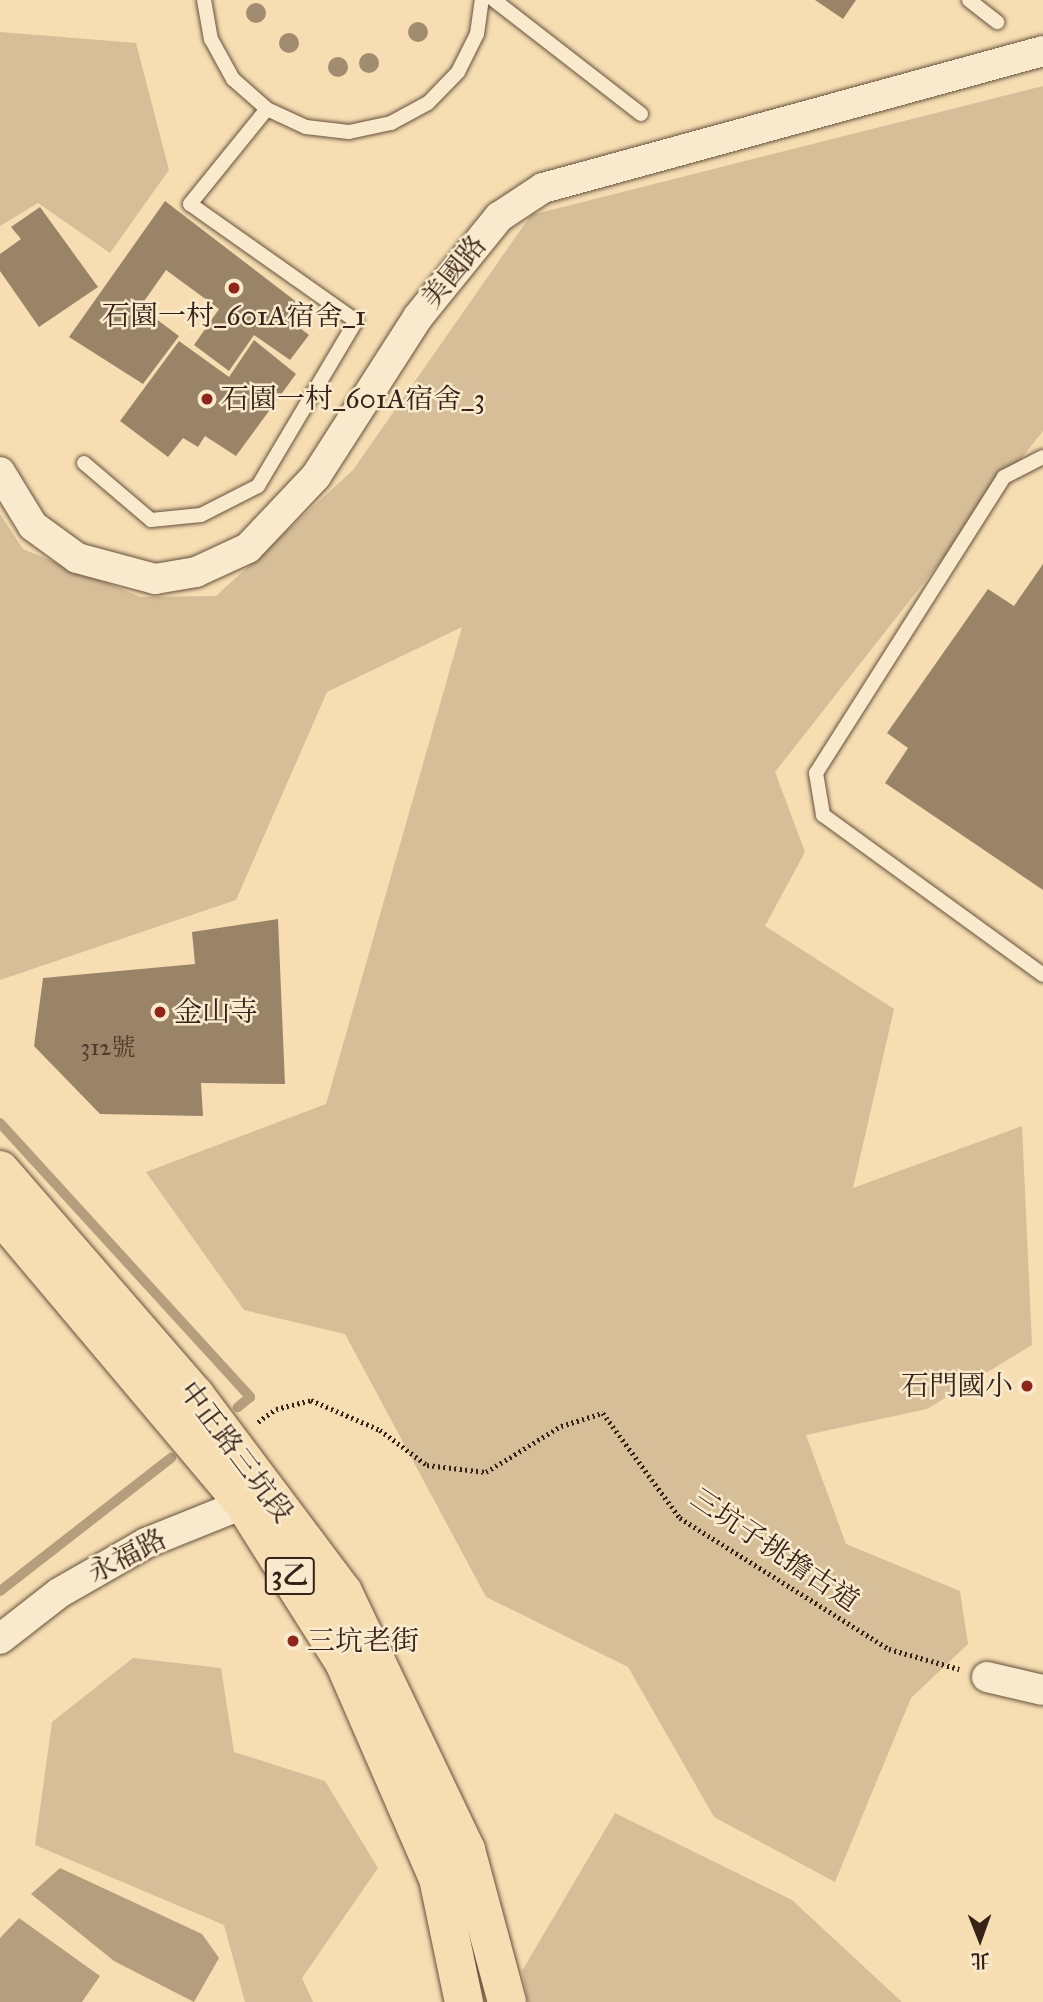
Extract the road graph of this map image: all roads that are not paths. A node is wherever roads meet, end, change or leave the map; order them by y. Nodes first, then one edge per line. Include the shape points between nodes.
1 (204, 0) edge
2 (482, 0) edge
3 (494, 0) edge
4 (969, 0) edge
5 (997, 22) dead end
6 (1043, 51) edge
7 (267, 109) junction
8 (641, 114) dead end
9 (1043, 457) edge
10 (84, 463) dead end
11 (0, 472) edge
12 (1043, 975) edge
13 (0, 1170) edge
14 (0, 1214) edge
15 (255, 1499) junction
16 (0, 1639) edge
17 (987, 1677) road end
18 (1043, 1690) edge
19 (464, 2002) edge
20 (508, 2002) edge

1 - 7 lane via 211,39 233,79
2 - 7 lane via 477,34 458,72 428,103 391,124 349,132 306,127
3 - 8 lane
4 - 5 lane
6 - 11 street, 美國路 via 543,188 499,217 418,317 316,476 248,548 196,572 155,579 77,558 33,526
7 - 10 lane via 190,204 356,321 258,486 201,515 151,520
9 - 12 lane via 1004,477 816,773 822,815
13 - 15 main road, 中正路三坑段 / 3乙 via 195,1395
14 - 15 main road, 中正路三坑段 / 3乙
15 - 16 street, 永福路 via 146,1543 59,1592
15 - 19 main road, 中正路三坑段 / 3乙 via 350,1675 438,1878
15 - 20 main road, 中正路三坑段 / 3乙 via 343,1592 421,1747 466,1850
17 - 18 street

